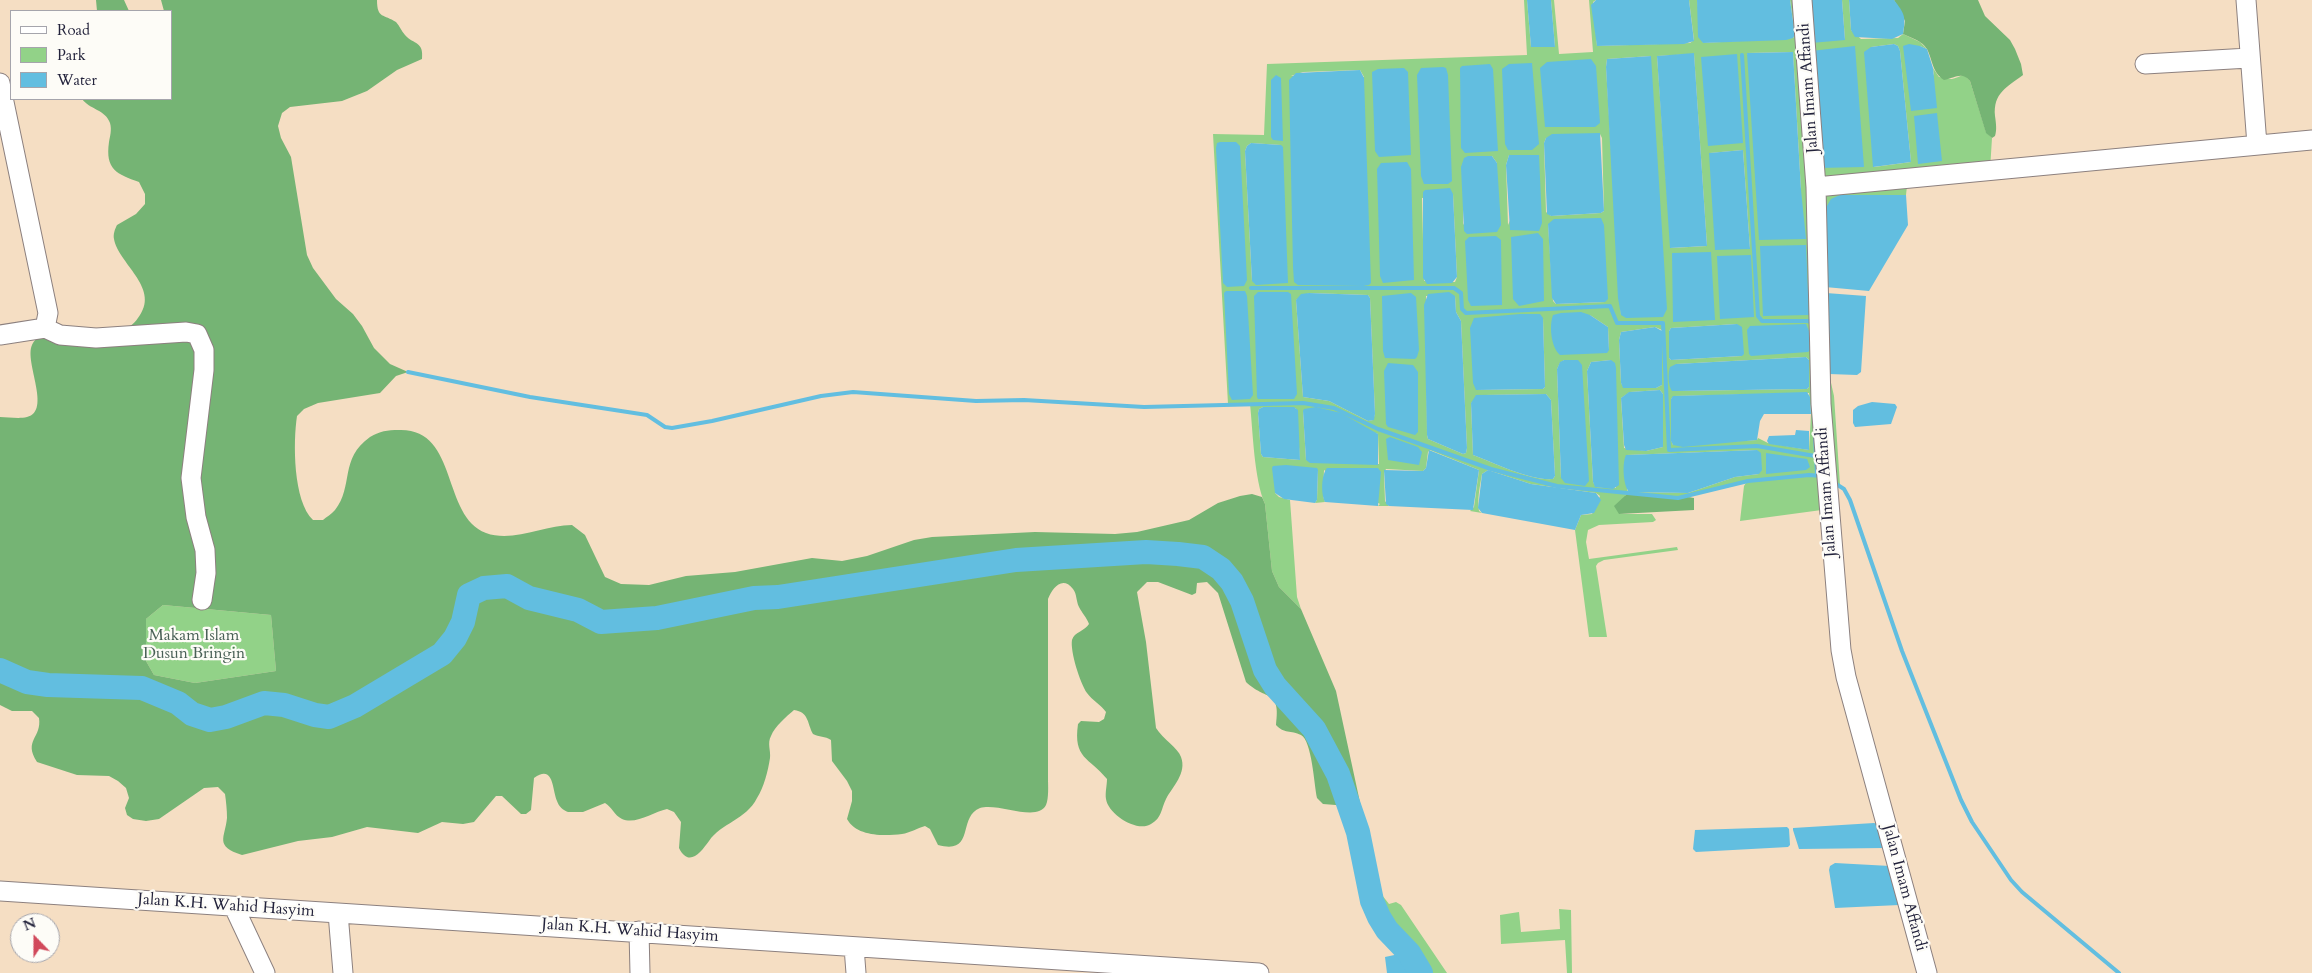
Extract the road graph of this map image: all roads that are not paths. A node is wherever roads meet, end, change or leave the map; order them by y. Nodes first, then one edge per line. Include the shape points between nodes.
1 (1802, 0) edge
2 (2246, 0) edge
3 (2249, 58) junction
4 (2145, 64) dead end
5 (0, 83) edge
6 (2312, 140) edge
7 (2256, 145) junction
8 (1816, 187) junction
9 (45, 328) junction
10 (0, 334) edge
11 (202, 600) dead end
12 (0, 891) edge
13 (234, 907) junction
14 (338, 913) junction
15 (639, 931) junction
16 (854, 947) junction
17 (265, 973) edge
18 (343, 973) edge
19 (640, 973) edge
20 (856, 973) edge
21 (1258, 973) edge
22 (1927, 973) edge

1 - 8 street, Jalan Imam Affandi
2 - 3 street
3 - 4 street
3 - 7 street
5 - 9 street via 48,313
6 - 7 street
7 - 8 street
8 - 22 street, Jalan Imam Affandi via 1821,404 1837,614 1846,677
9 - 10 street
9 - 11 street via 60,335 96,338 186,332 200,336 204,370 191,478 196,517 205,550
12 - 13 street, Jalan K.H. Wahid Hasyim
13 - 14 street, Jalan K.H. Wahid Hasyim
13 - 17 street
14 - 15 street, Jalan K.H. Wahid Hasyim
14 - 18 street
15 - 16 street, Jalan K.H. Wahid Hasyim
15 - 19 street
16 - 20 street
16 - 21 street, Jalan K.H. Wahid Hasyim

